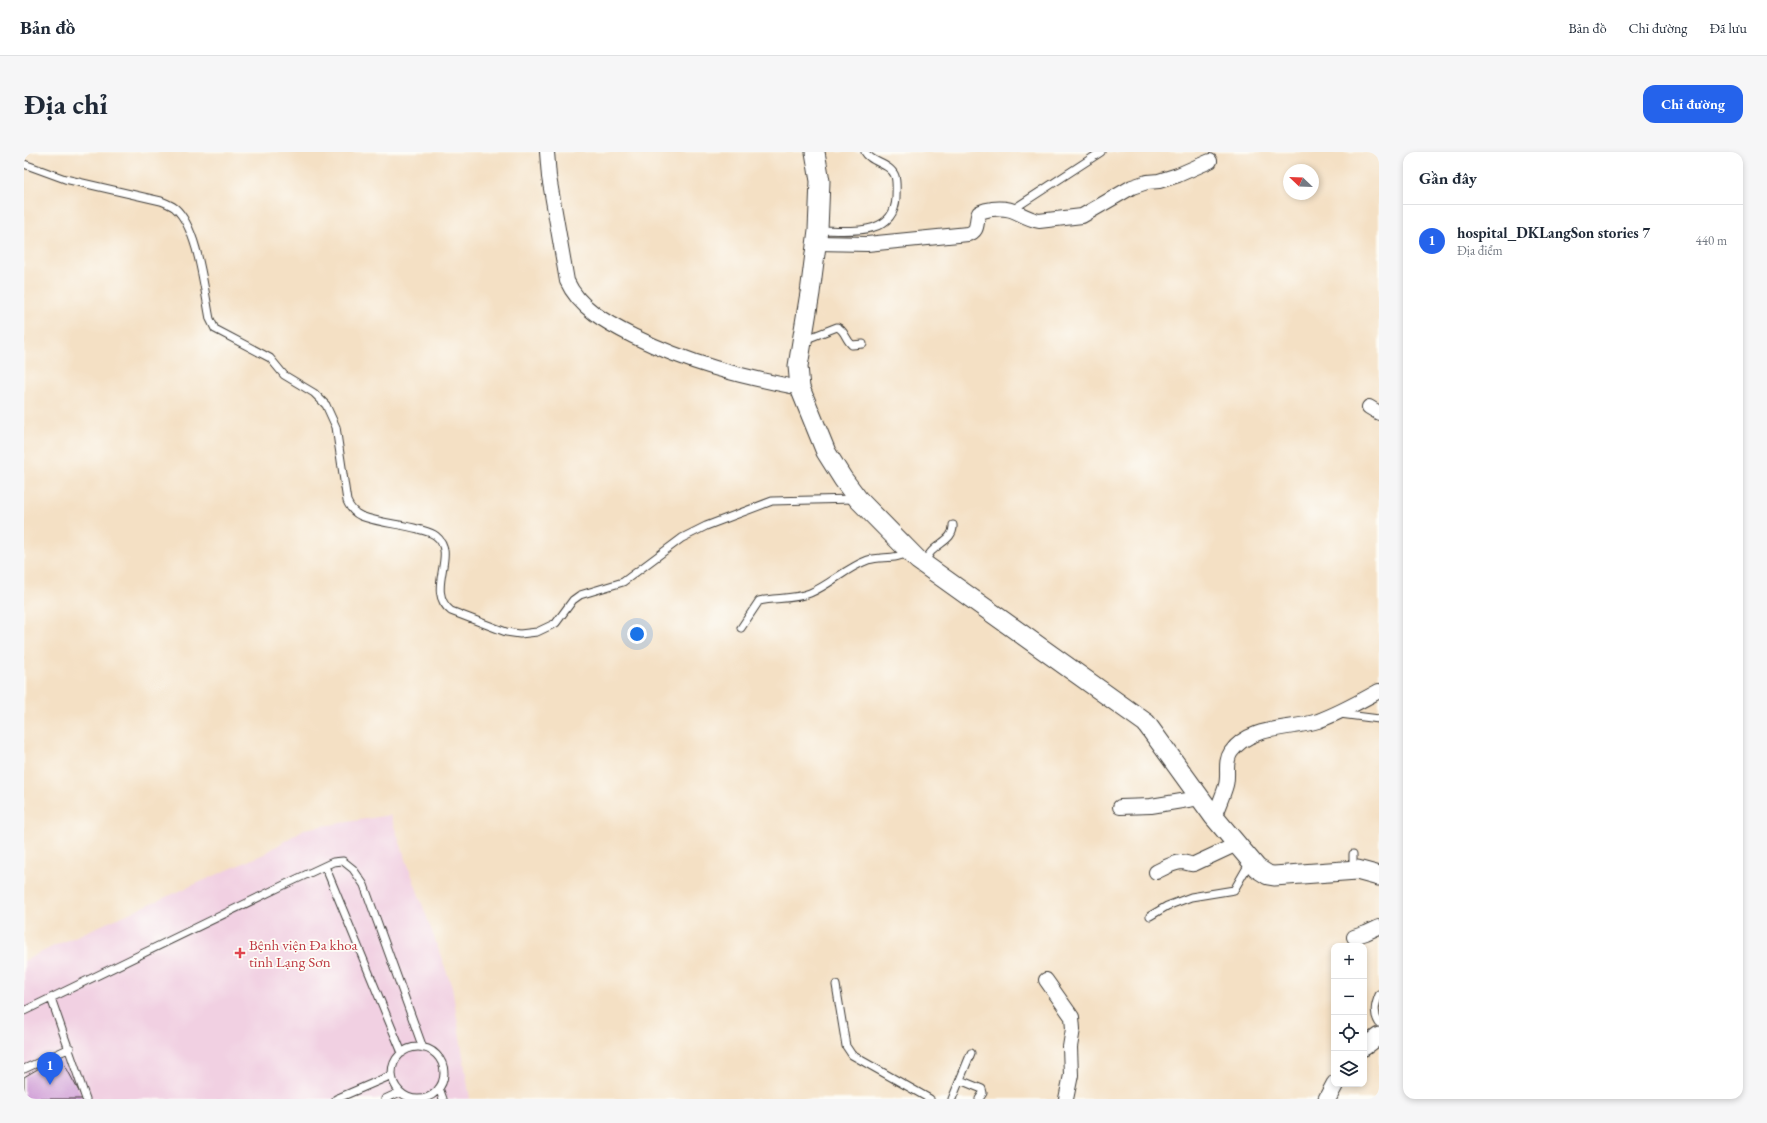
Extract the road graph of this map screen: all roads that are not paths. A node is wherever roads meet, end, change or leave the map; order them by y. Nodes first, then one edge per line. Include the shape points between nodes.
1 (547, 152) edge
2 (815, 152) edge
3 (865, 152) edge
4 (1101, 152) edge
5 (1210, 161) dead end
6 (24, 164) edge
7 (1012, 210) junction
8 (817, 236) junction
9 (802, 341) junction
10 (864, 344) dead end
11 (800, 388) junction
12 (858, 499) junction
13 (953, 525) dead end
14 (909, 552) junction
15 (924, 564) junction
16 (740, 628) dead end
17 (1379, 691) edge
18 (1338, 714) junction
19 (1379, 719) edge
20 (1200, 798) junction
21 (1120, 807) dead end
22 (1214, 817) junction
23 (1237, 844) junction
24 (1251, 860) junction
25 (325, 866) junction
26 (1156, 872) dead end
27 (1379, 876) edge
28 (1150, 916) dead end
29 (1379, 927) edge
30 (1354, 937) dead end
31 (1046, 980) dead end
32 (836, 986) dead end
33 (1379, 995) edge
34 (51, 998) junction
35 (24, 1011) edge
36 (1379, 1023) edge
37 (1379, 1036) edge
38 (1367, 1045) edge
39 (70, 1048) junction
40 (423, 1048) junction
41 (402, 1053) junction
42 (972, 1053) dead end
43 (24, 1069) edge
44 (392, 1075) junction
45 (960, 1080) junction
46 (1333, 1087) edge
47 (439, 1088) junction
48 (405, 1096) edge
49 (86, 1099) edge
50 (336, 1099) edge
51 (384, 1099) edge
52 (443, 1099) edge
53 (930, 1099) edge
54 (952, 1099) edge
55 (979, 1099) edge
56 (1066, 1099) edge
57 (1327, 1099) edge

1 - 11 street via 567,281 587,308 625,332 690,361 738,375
2 - 8 main road via 820,181
3 - 8 lane via 867,157 888,167 895,176 895,202 891,212 883,224 874,228
4 - 7 lane
5 - 7 street via 1178,176 1132,186 1089,213 1077,217 1039,221
6 - 12 lane via 65,179 161,201 176,209 185,221 194,242 210,319 215,329 270,358 284,375 306,387 326,405 336,427 350,508 361,516 424,531 435,535 441,541 444,548 440,595 451,611 506,632 537,632 556,623 573,600 580,595 622,582 682,538 706,526 772,501
7 - 8 street via 1006,208 983,211 978,216 976,230 968,234 867,244
8 - 9 main road
9 - 10 lane via 837,327 852,345
9 - 11 main road via 798,366
11 - 12 main road via 826,452
12 - 14 main road
13 - 15 lane via 952,534 930,553
14 - 15 main road
14 - 16 lane via 899,557 880,557 860,563 803,596 759,601
15 - 20 main road via 1146,723
17 - 18 street
18 - 19 lane
18 - 22 street via 1305,724 1262,732 1238,745 1228,758 1226,784
20 - 21 street via 1151,806
20 - 22 main road
22 - 23 main road
23 - 24 main road
23 - 26 street via 1194,864 1181,862
24 - 27 main road via 1262,872 1274,876 1353,862 1366,872
24 - 28 lane via 1234,890 1178,901
25 - 34 lane
25 - 40 lane via 342,861 353,869 360,879
25 - 41 lane
29 - 30 street
31 - 56 street via 1072,1017 1071,1075
32 - 53 lane via 848,1051
33 - 36 lane via 1375,1014
34 - 35 lane
34 - 39 lane
37 - 38 street
39 - 43 lane
39 - 49 lane
40 - 41 lane via 409,1049
40 - 47 lane via 440,1060 444,1074
41 - 44 lane via 395,1062
42 - 45 lane
44 - 48 lane via 396,1087
44 - 50 lane
45 - 54 lane
45 - 55 lane via 982,1089 983,1093
46 - 57 street
47 - 48 lane via 428,1097 414,1099
47 - 52 lane
48 - 51 lane

